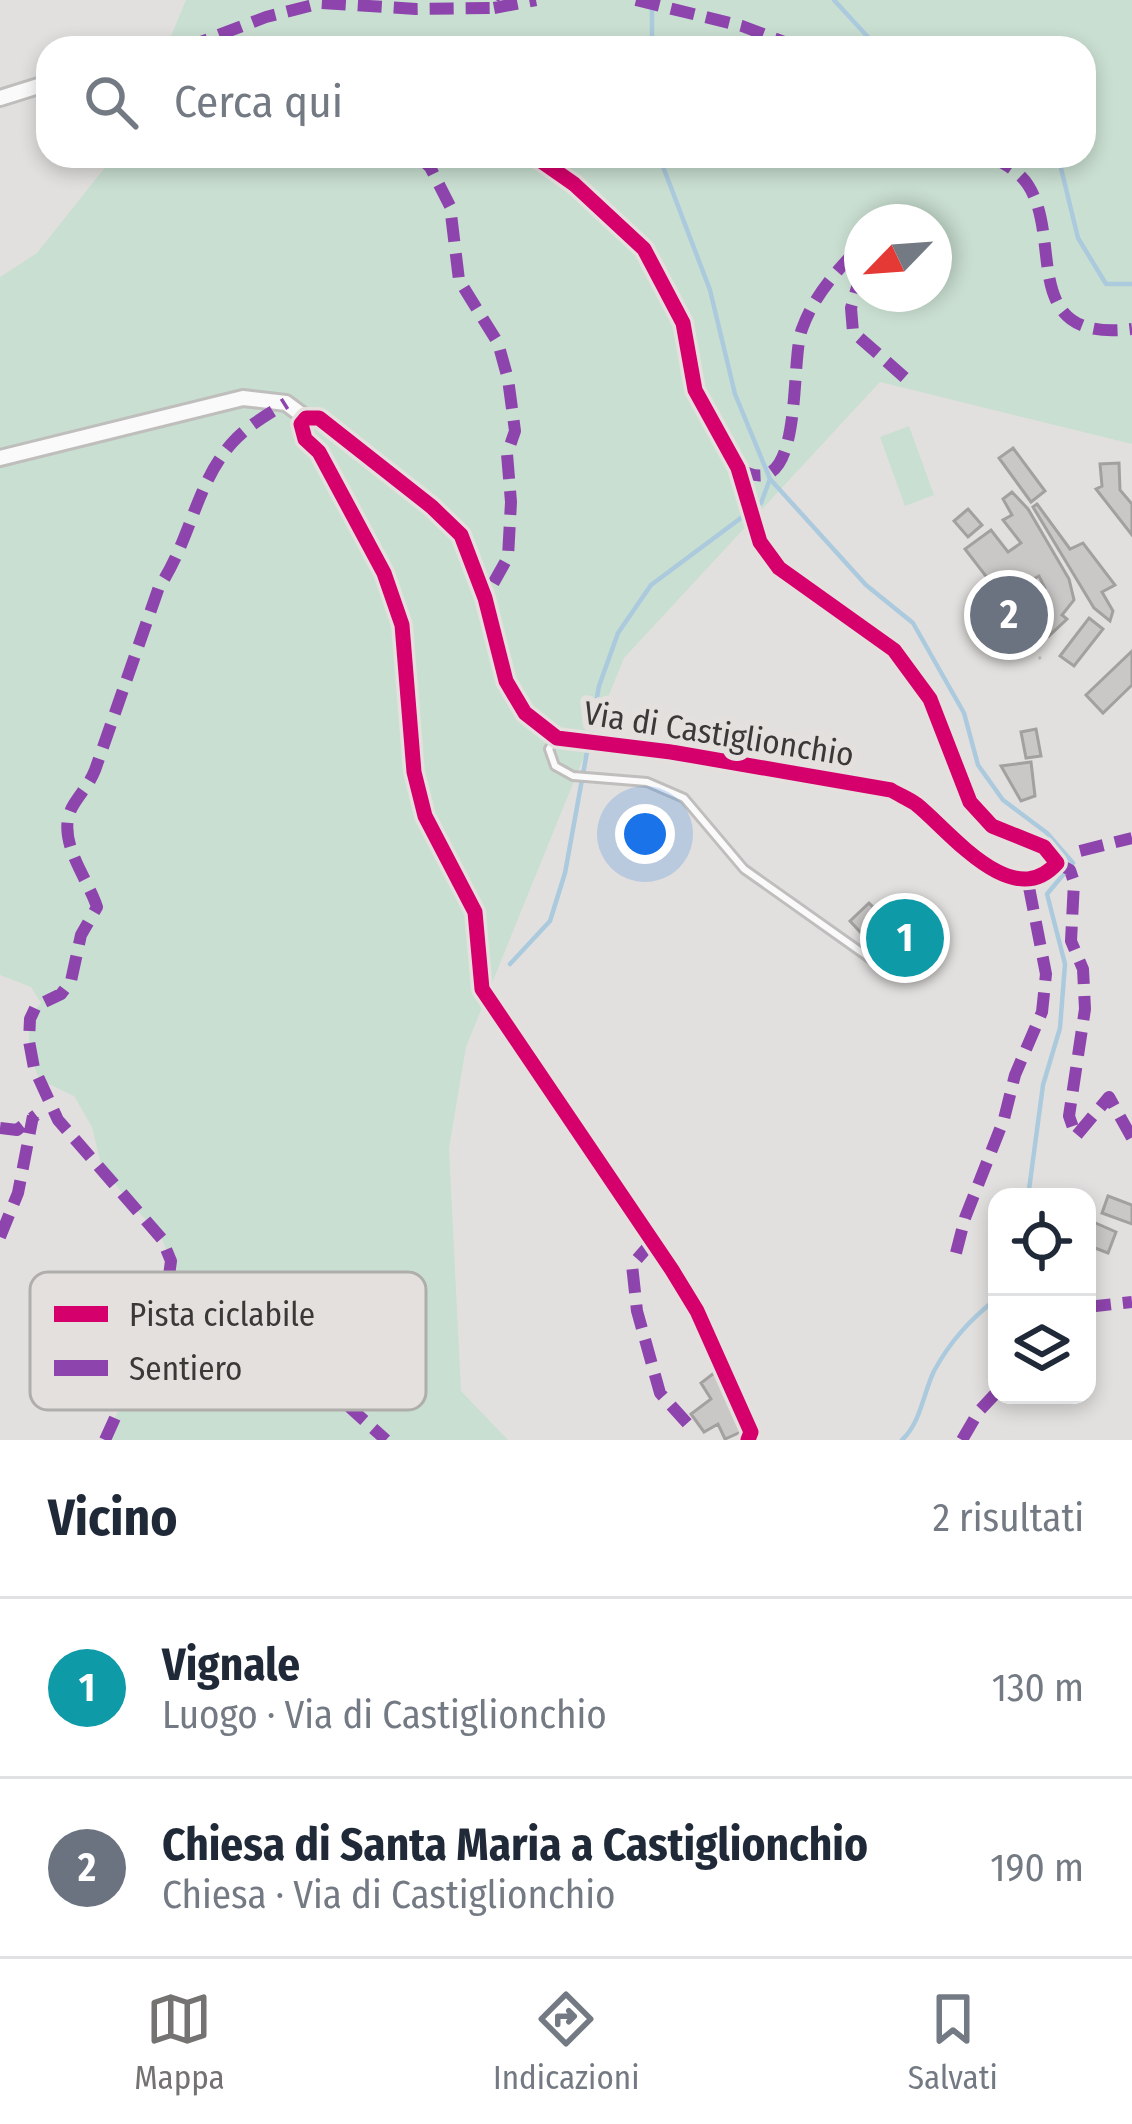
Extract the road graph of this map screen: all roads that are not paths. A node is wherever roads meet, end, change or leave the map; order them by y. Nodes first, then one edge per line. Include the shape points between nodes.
1 (36, 87) edge
2 (0, 98) edge
3 (551, 168) edge
4 (306, 418) junction
5 (0, 458) edge
6 (556, 738) junction
7 (871, 959) dead end
8 (748, 1440) edge

1 - 2 street
3 - 6 street, Via di Castiglionchio via 644,248 673,297 695,390 738,468 769,555 893,650 929,699 970,802 992,826 1044,847 1057,862 1048,873 999,873 891,790
4 - 5 street, Via di Castiglionchio via 286,403 243,398
4 - 6 street, Via di Castiglionchio via 319,418 461,535 506,681 525,713
4 - 8 street via 304,439 319,452 384,573 402,626 414,772 425,816 475,912 482,989 697,1311
6 - 7 lane via 549,749 555,766 573,776 646,782 684,798 744,869

